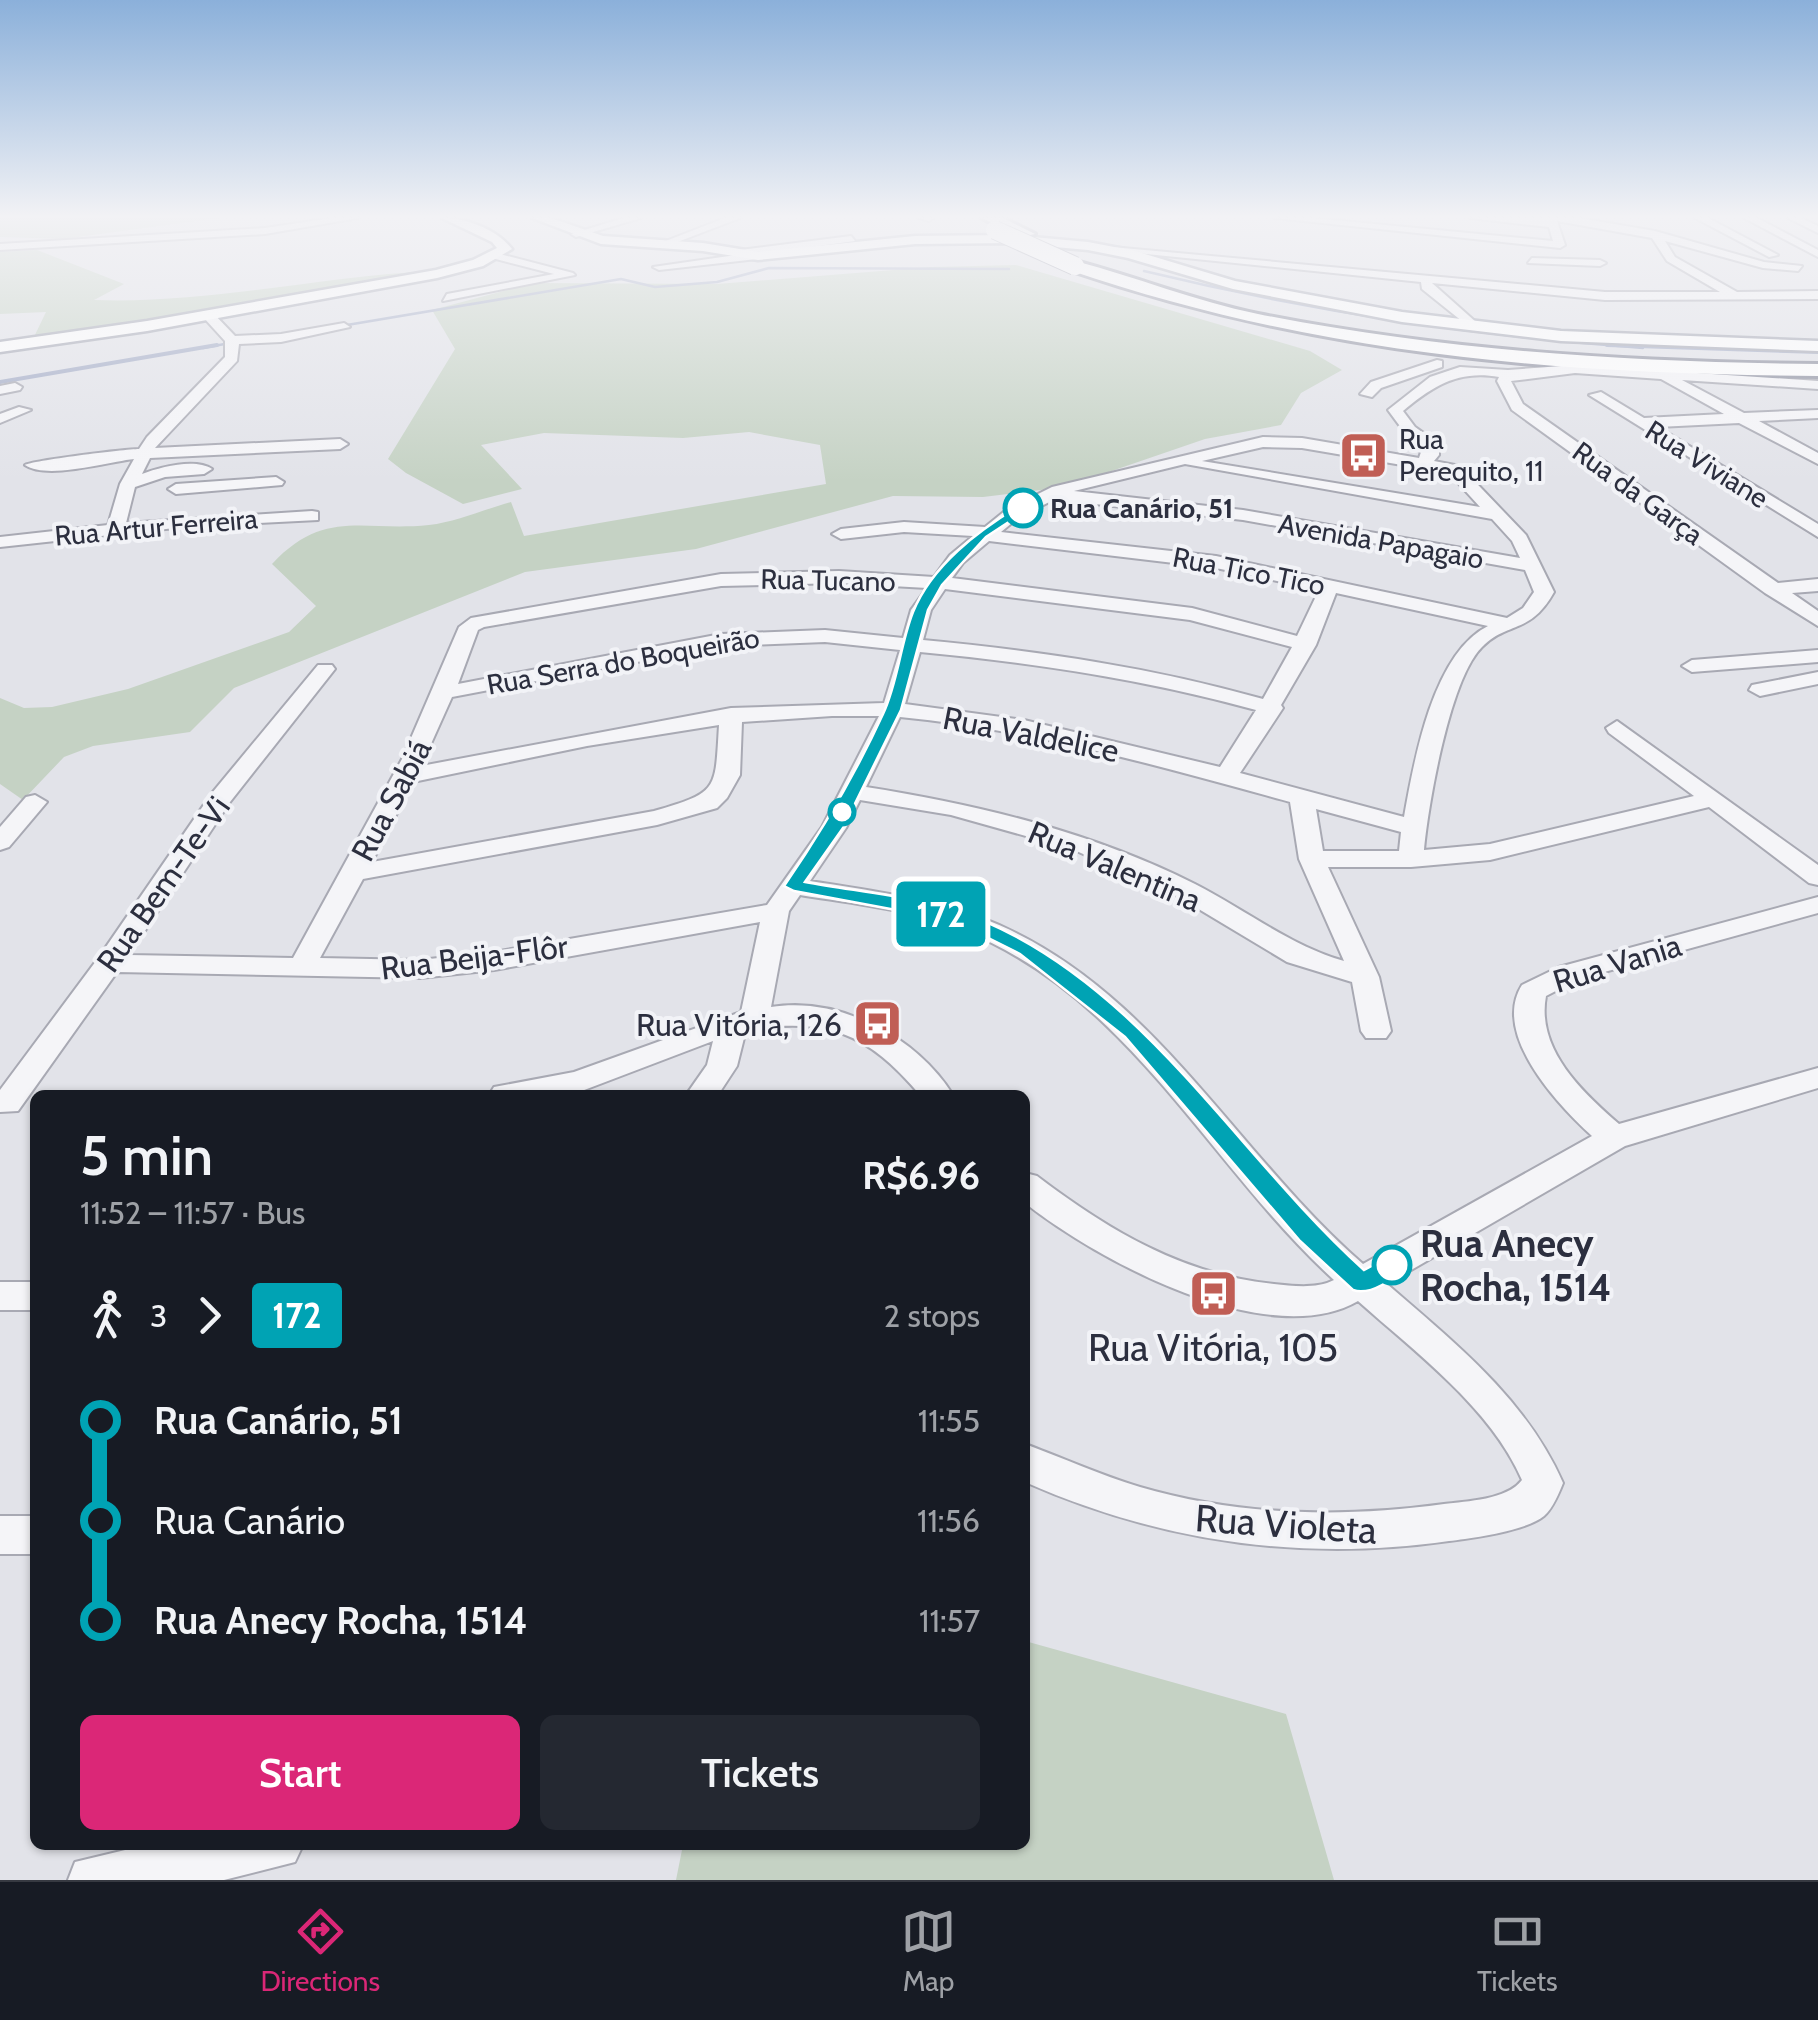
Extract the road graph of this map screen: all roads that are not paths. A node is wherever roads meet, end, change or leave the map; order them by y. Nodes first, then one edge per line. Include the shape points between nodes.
1 (260, 306) edge
2 (1202, 306) edge
3 (1240, 306) edge
4 (1340, 306) edge
5 (1446, 306) edge
6 (208, 315) junction
7 (1473, 326) junction
8 (344, 327) dead end
9 (232, 340) junction
10 (0, 346) edge
11 (1818, 346) edge
12 (1818, 361) edge
13 (1563, 365) junction
14 (1473, 368) junction
15 (1508, 374) junction
16 (1661, 375) junction
17 (1816, 383) edge
18 (1367, 394) dead end
19 (1596, 395) dead end
20 (24, 410) dead end
21 (1818, 414) edge
22 (1744, 418) junction
23 (0, 419) edge
24 (1642, 423) junction
25 (144, 454) junction
26 (1818, 458) edge
27 (1425, 461) junction
28 (1177, 462) junction
29 (33, 465) dead end
30 (276, 482) dead end
31 (126, 489) junction
32 (1049, 495) junction
33 (1497, 515) junction
34 (312, 516) dead end
35 (116, 528) junction
36 (1818, 532) edge
37 (984, 533) junction
38 (841, 534) dead end
39 (0, 542) edge
40 (1534, 566) junction
41 (936, 583) junction
42 (1818, 585) edge
43 (1330, 586) junction
44 (1772, 589) junction
45 (1818, 620) edge
46 (1513, 625) junction
47 (469, 627) joint
48 (910, 643) junction
49 (1306, 645) junction
50 (1818, 656) edge
51 (1692, 666) dead end
52 (325, 669) dead end
53 (1818, 678) edge
54 (1760, 690) dead end
55 (447, 692) junction
56 (1272, 708) junction
57 (893, 710) junction
58 (731, 715) junction
59 (1617, 728) dead end
60 (406, 776) junction
61 (1224, 779) junction
62 (852, 792) junction
63 (1302, 800) junction
64 (1713, 800) junction
65 (35, 802) dead end
66 (1412, 828) junction
67 (1, 840) edge
68 (1312, 859) junction
69 (1411, 859) junction
70 (352, 873) junction
71 (1818, 877) edge
72 (794, 886) junction
73 (1818, 905) edge
74 (776, 912) junction
75 (110, 963) junction
76 (301, 968) junction
77 (1365, 976) junction
78 (744, 1020) junction
79 (1376, 1031) dead end
80 (1818, 1078) edge
81 (534, 1090) edge
82 (705, 1090) edge
83 (933, 1090) edge
84 (14, 1104) edge
85 (1614, 1138) junction
86 (1030, 1190) edge
87 (1362, 1283) junction
88 (0, 1296) edge
89 (30, 1296) edge
90 (1030, 1464) edge
91 (30, 1534) edge
92 (0, 1535) edge
93 (252, 1850) edge
94 (93, 1880) edge

1 - 6 main road
2 - 13 highway
3 - 12 highway via 1367,329 1587,354
4 - 7 main road
5 - 7 street
6 - 9 street
6 - 10 main road
7 - 11 main road via 1659,342
8 - 9 street
9 - 25 street via 232,358
13 - 15 street
13 - 16 street
13 - 17 highway
14 - 15 street
14 - 18 street via 1467,357 1450,355
14 - 27 street via 1446,374 1395,410 1431,444
15 - 44 street, Rua da Garça via 1504,381 1517,407
16 - 17 street
16 - 22 street
19 - 24 street, Rua Viviane
20 - 23 street
21 - 22 street
22 - 24 street
22 - 26 street
24 - 36 street, Rua Viviane
25 - 29 street
25 - 31 street
25 - 31 street via 341,453 170,471
27 - 28 street via 1270,441
27 - 33 street via 1466,477
28 - 32 street
28 - 33 street
30 - 31 street
31 - 35 street
32 - 37 street
32 - 40 street, Avenida Papagaio via 1187,506
33 - 40 street
34 - 35 street, Rua Artur Ferreira
35 - 39 street, Rua Artur Ferreira
37 - 38 street, Rua Tico Tico via 904,527
37 - 41 street
37 - 43 street, Rua Tico Tico via 1177,555
40 - 46 street via 1544,592 1534,610
41 - 47 street, Rua Tucano via 721,580
41 - 48 street
41 - 49 street, Rua Tucano via 1192,614
42 - 44 street
43 - 46 street, Rua Tico Tico
43 - 49 street
44 - 45 street, Rua da Garça
46 - 66 street via 1479,640 1455,672
47 - 55 street, Rua Sabiá
48 - 55 street, Rua Serra do Boqueirão via 825,636 721,640
48 - 56 street, Rua Serra do Boqueirão via 1094,665
48 - 57 street
49 - 56 street
50 - 51 street
52 - 75 street, Rua Bem-Te-Vi via 222,798
53 - 54 street
55 - 60 street, Rua Sabiá
56 - 61 street
57 - 58 street, Rua Valdelice
57 - 61 street, Rua Valdelice via 1029,728
57 - 62 street
58 - 60 street, Rua Valdelice
58 - 70 street via 728,775 708,803
59 - 64 street
60 - 70 street, Rua Sabiá
61 - 63 street, Rua Valdelice
62 - 72 street
62 - 77 street, Rua Valentina via 954,808 1081,844 1186,890 1297,956
63 - 66 street, Rua Valdelice
63 - 68 street
64 - 69 street via 1490,852
64 - 71 street
65 - 67 street
66 - 69 street
68 - 69 street
68 - 77 street
70 - 76 street, Rua Sabiá
72 - 74 street
72 - 87 street via 931,911 1027,950 1133,1032 1297,1222
73 - 85 street, Rua Vania via 1569,974 1532,991 1528,1017 1547,1064 1580,1108
74 - 76 street, Rua Beija-Flôr via 420,970
74 - 78 street
75 - 76 street, Rua Beija-Flôr
75 - 84 street, Rua Bem-Te-Vi
77 - 79 street
78 - 81 street via 579,1082
78 - 82 street
78 - 83 street via 812,1018 860,1030 901,1053
80 - 85 street
85 - 87 street
86 - 87 street via 1092,1234 1230,1294 1292,1303 1330,1299
87 - 90 street, Rua Violeta via 1530,1448 1543,1484 1529,1502 1412,1530 1345,1534 1240,1526 1173,1515
88 - 89 street
91 - 92 street
93 - 94 street

